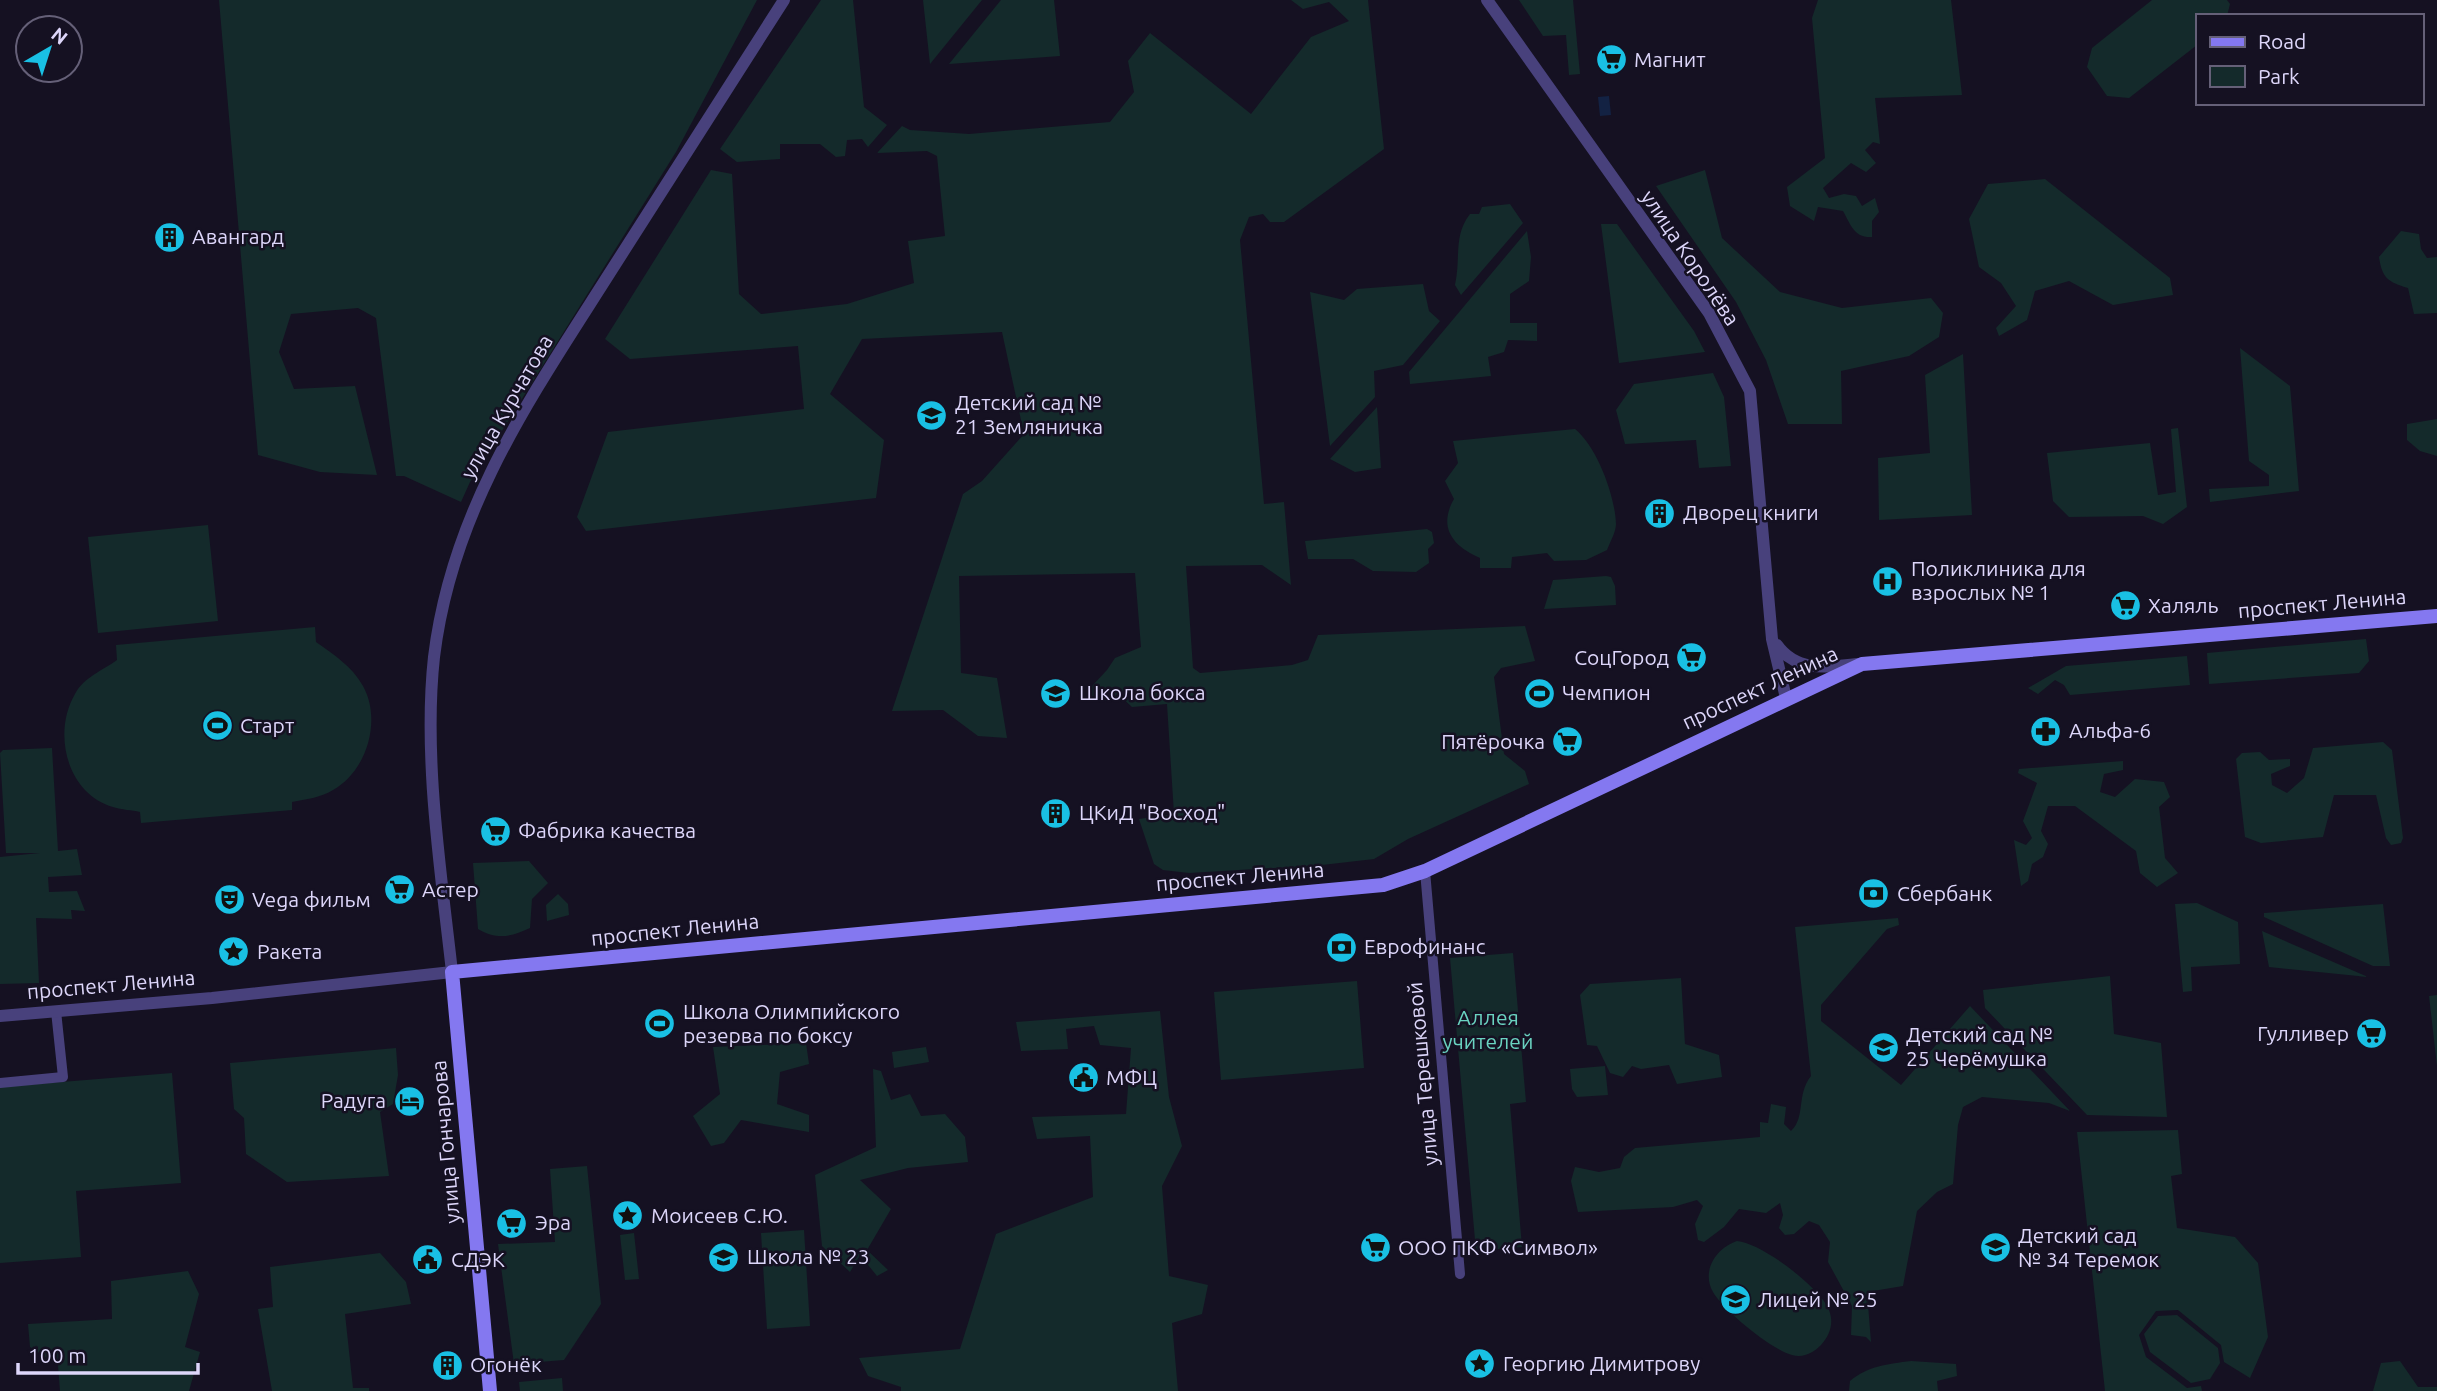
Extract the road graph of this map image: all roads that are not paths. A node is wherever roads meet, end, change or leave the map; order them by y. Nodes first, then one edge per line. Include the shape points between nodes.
1 (784, 0) edge
2 (1487, 0) edge
3 (2437, 616) edge
4 (1772, 639) junction
5 (1861, 664) junction
6 (1786, 698) junction
7 (1425, 871) junction
8 (452, 972) junction
9 (56, 1011) junction
10 (0, 1016) edge
11 (0, 1083) edge
12 (1460, 1274) dead end
13 (490, 1391) edge

1 - 8 street, улица Курчатова via 524,408 482,486 453,569 435,656 429,715
2 - 4 street, улица Королёва via 1709,313 1749,391
3 - 5 main road, проспект Ленина
4 - 5 street via 1785,657 1803,666
4 - 6 street, улица Королёва
5 - 6 main road, проспект Ленина
6 - 7 main road, проспект Ленина
7 - 8 main road, проспект Ленина via 1383,885
7 - 12 street, улица Терешковой
8 - 9 street, проспект Ленина
8 - 13 main road, улица Гончарова
9 - 10 street, проспект Ленина
9 - 11 street via 63,1077

